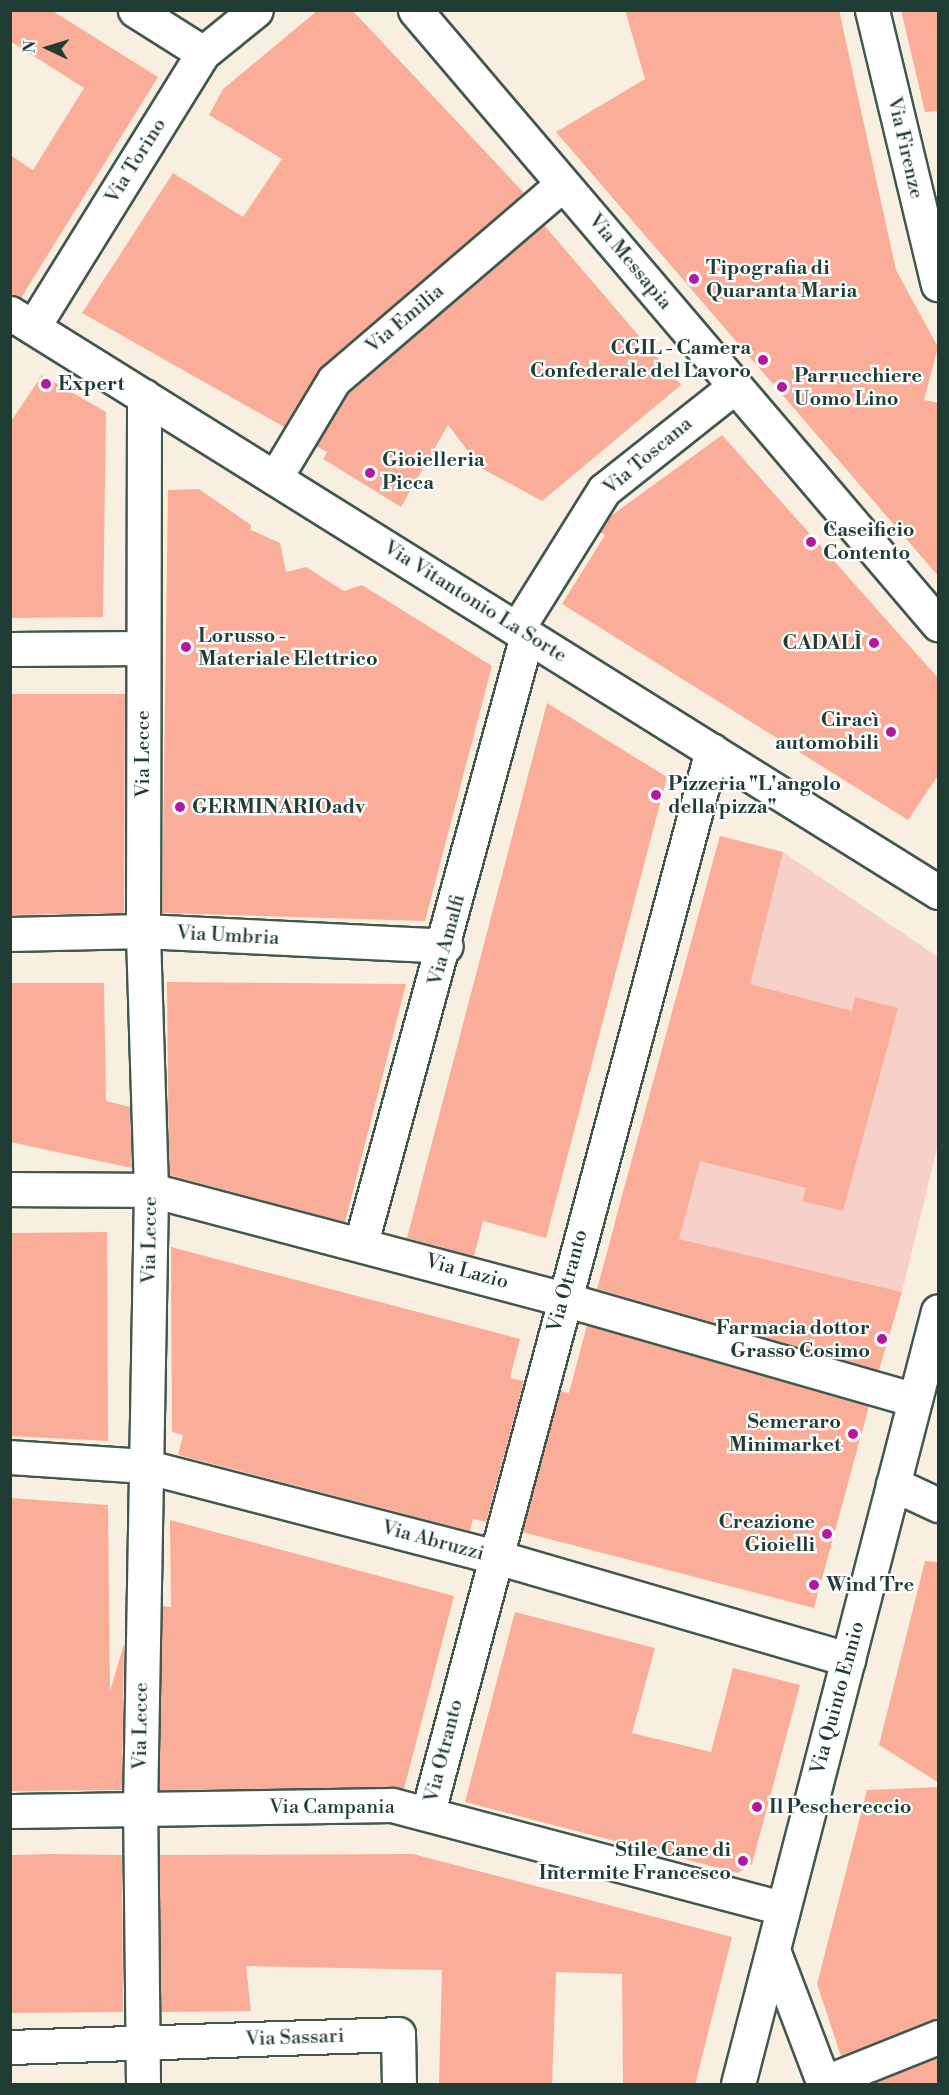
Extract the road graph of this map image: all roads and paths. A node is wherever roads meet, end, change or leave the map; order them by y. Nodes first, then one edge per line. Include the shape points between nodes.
1 (135, 10) edge
2 (256, 10) edge
3 (415, 10) edge
4 (872, 10) edge
5 (203, 53) junction
6 (563, 184) junction
7 (939, 284) edge
8 (22, 320) edge
9 (735, 386) junction
10 (144, 396) junction
11 (275, 478) junction
12 (939, 624) edge
13 (522, 632) junction
14 (143, 648) junction
15 (10, 649) edge
16 (712, 750) junction
17 (939, 892) edge
18 (143, 931) junction
19 (10, 934) edge
20 (446, 946) junction
21 (10, 1189) edge
22 (151, 1190) junction
23 (361, 1243) junction
24 (563, 1299) junction
25 (939, 1311) edge
26 (915, 1400) junction
27 (10, 1457) edge
28 (144, 1466) junction
29 (893, 1484) junction
30 (939, 1505) edge
31 (494, 1557) junction
32 (848, 1659) junction
33 (140, 1810) junction
34 (10, 1811) edge
35 (428, 1812) junction
36 (783, 1908) junction
37 (773, 1950) junction
38 (939, 2037) edge
39 (143, 2044) junction
40 (10, 2047) edge
41 (824, 2084) edge
42 (142, 2085) edge
43 (399, 2085) edge
44 (738, 2085) edge

1 - 5 street
2 - 5 street, Via Torino
3 - 6 street, Via Messapia
4 - 7 street, Via Firenze
5 - 8 street, Via Torino
6 - 9 street, Via Messapia
6 - 11 street, Via Emilia via 334,380
8 - 10 street, Via Vitantonio La Sorte
9 - 12 street, Via Messapia
9 - 13 street, Via Toscana via 604,490
10 - 11 street, Via Vitantonio La Sorte
10 - 14 street, Via Lecce
11 - 13 street, Via Vitantonio La Sorte
13 - 16 street, Via Vitantonio La Sorte
13 - 20 street, Via Amalfi
14 - 15 street
14 - 18 street, Via Lecce
16 - 17 street, Via Vitantonio La Sorte
16 - 24 street, Via Otranto
18 - 19 street, Via Umbria
18 - 20 street, Via Umbria
18 - 22 street, Via Lecce
20 - 23 street, Via Amalfi
21 - 22 street, Via Lazio
22 - 23 street, Via Lazio
22 - 28 street, Via Lecce
23 - 24 street, Via Lazio
24 - 26 street, Via Lazio
24 - 31 street, Via Otranto
25 - 26 street, Via Quinto Ennio
26 - 29 street, Via Quinto Ennio
27 - 28 street, Via Abruzzi
28 - 31 street, Via Abruzzi
28 - 33 street, Via Lecce
29 - 30 street
29 - 32 street, Via Quinto Ennio
31 - 32 street, Via Abruzzi
31 - 35 street, Via Otranto
32 - 36 street, Via Quinto Ennio
33 - 34 street, Via Campania
33 - 35 street, Via Campania via 392,1805
33 - 39 street, Via Lecce
35 - 36 street, Via Campania
36 - 37 street, Via Quinto Ennio
37 - 41 street
37 - 44 street, Via Quinto Ennio
38 - 41 street
39 - 40 street
39 - 42 street, Via Lecce
39 - 43 street, Via Sassari via 398,2034

